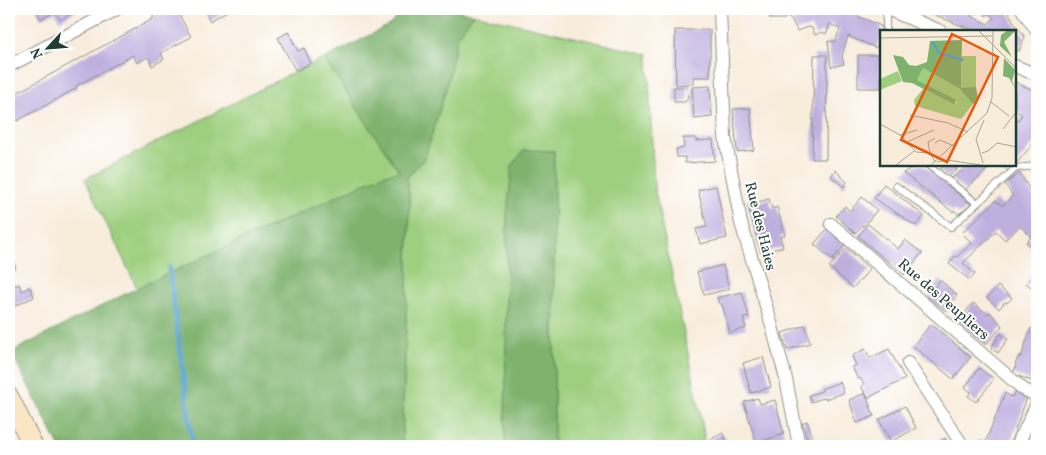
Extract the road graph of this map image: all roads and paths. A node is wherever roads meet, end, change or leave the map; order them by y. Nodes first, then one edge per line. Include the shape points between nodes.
1 (117, 9) edge
2 (720, 9) edge
3 (887, 9) edge
4 (1022, 9) edge
5 (886, 30) edge
6 (938, 30) edge
7 (1037, 31) edge
8 (9, 66) edge
9 (1016, 66) edge
10 (1037, 75) edge
11 (1037, 166) edge
12 (933, 169) edge
13 (896, 186) dead end
14 (977, 203) junction
15 (831, 224) dead end
16 (908, 363) dead end
17 (1037, 396) edge
18 (9, 397) edge
19 (1037, 404) edge
20 (33, 446) edge
21 (800, 446) edge
22 (963, 446) edge
23 (1017, 446) edge

1 - 8 street
2 - 21 street, Rue des Haies via 725,137 741,223 784,370
3 - 5 lane
3 - 6 street
4 - 7 street
9 - 10 street
11 - 14 lane via 1016,168
12 - 14 lane
13 - 14 lane via 951,227
15 - 17 street, Rue des Peupliers via 1023,389
16 - 22 street
18 - 20 street
19 - 23 street

